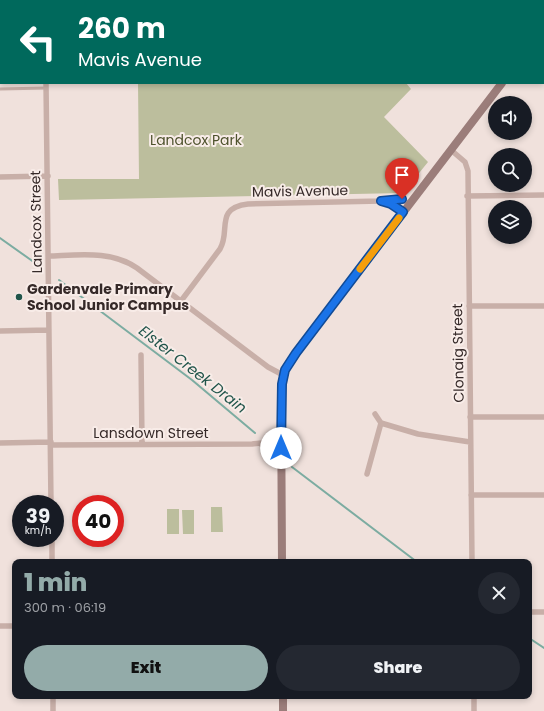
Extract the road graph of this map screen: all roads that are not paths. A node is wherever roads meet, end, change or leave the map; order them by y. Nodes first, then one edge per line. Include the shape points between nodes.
1 (501, 84) edge
2 (46, 85) edge
3 (0, 89) edge
4 (451, 150) junction
5 (48, 176) junction
6 (0, 177) edge
7 (544, 195) edge
8 (467, 196) junction
9 (381, 201) junction
10 (410, 204) junction
11 (403, 212) junction
12 (48, 256) junction
13 (181, 301) junction
14 (469, 306) junction
15 (544, 306) edge
16 (49, 330) junction
17 (0, 331) edge
18 (141, 355) dead end
19 (283, 375) junction
20 (375, 414) dead end
21 (470, 417) junction
22 (544, 417) edge
23 (381, 423) junction
24 (0, 442) edge
25 (470, 442) junction
26 (51, 444) junction
27 (142, 444) junction
28 (281, 444) junction
29 (367, 474) dead end
30 (51, 495) edge
31 (471, 495) junction
32 (544, 495) edge
33 (52, 547) edge
34 (52, 559) edge
35 (282, 559) edge
36 (472, 559) edge
37 (532, 612) edge
38 (544, 612) edge
39 (0, 626) edge
40 (12, 626) edge
41 (53, 699) edge
42 (283, 699) edge
43 (474, 699) edge
44 (53, 711) edge
45 (283, 711) edge
46 (474, 711) edge

1 - 4 street
2 - 3 lane
2 - 5 street, Landcox Street
4 - 8 street, Clonaig Street via 467,167
4 - 10 street
5 - 6 street
5 - 12 street, Landcox Street
7 - 8 street
8 - 14 street, Clonaig Street
9 - 10 street, Mavis Avenue via 402,199
9 - 11 street, Mavis Avenue
9 - 13 street, Mavis Avenue via 237,206 224,222 224,241 220,249
10 - 11 street
11 - 19 street via 296,353
12 - 13 street via 113,256 124,260
12 - 16 street, Landcox Street
13 - 19 street via 268,367
14 - 15 street
14 - 21 street, Clonaig Street
16 - 17 street
16 - 26 street, Landcox Street
18 - 27 street
19 - 28 street
20 - 23 street
21 - 22 street
21 - 25 street, Clonaig Street
23 - 25 street via 418,434
23 - 29 street
24 - 26 street, Lansdown Street
25 - 31 street, Clonaig Street
26 - 27 street, Lansdown Street
26 - 30 street, Landcox Street
27 - 28 street, Lansdown Street
28 - 35 street
31 - 32 street
31 - 36 street, Clonaig Street
33 - 34 street
37 - 38 street
39 - 40 street
41 - 44 street
42 - 45 street
43 - 46 street

